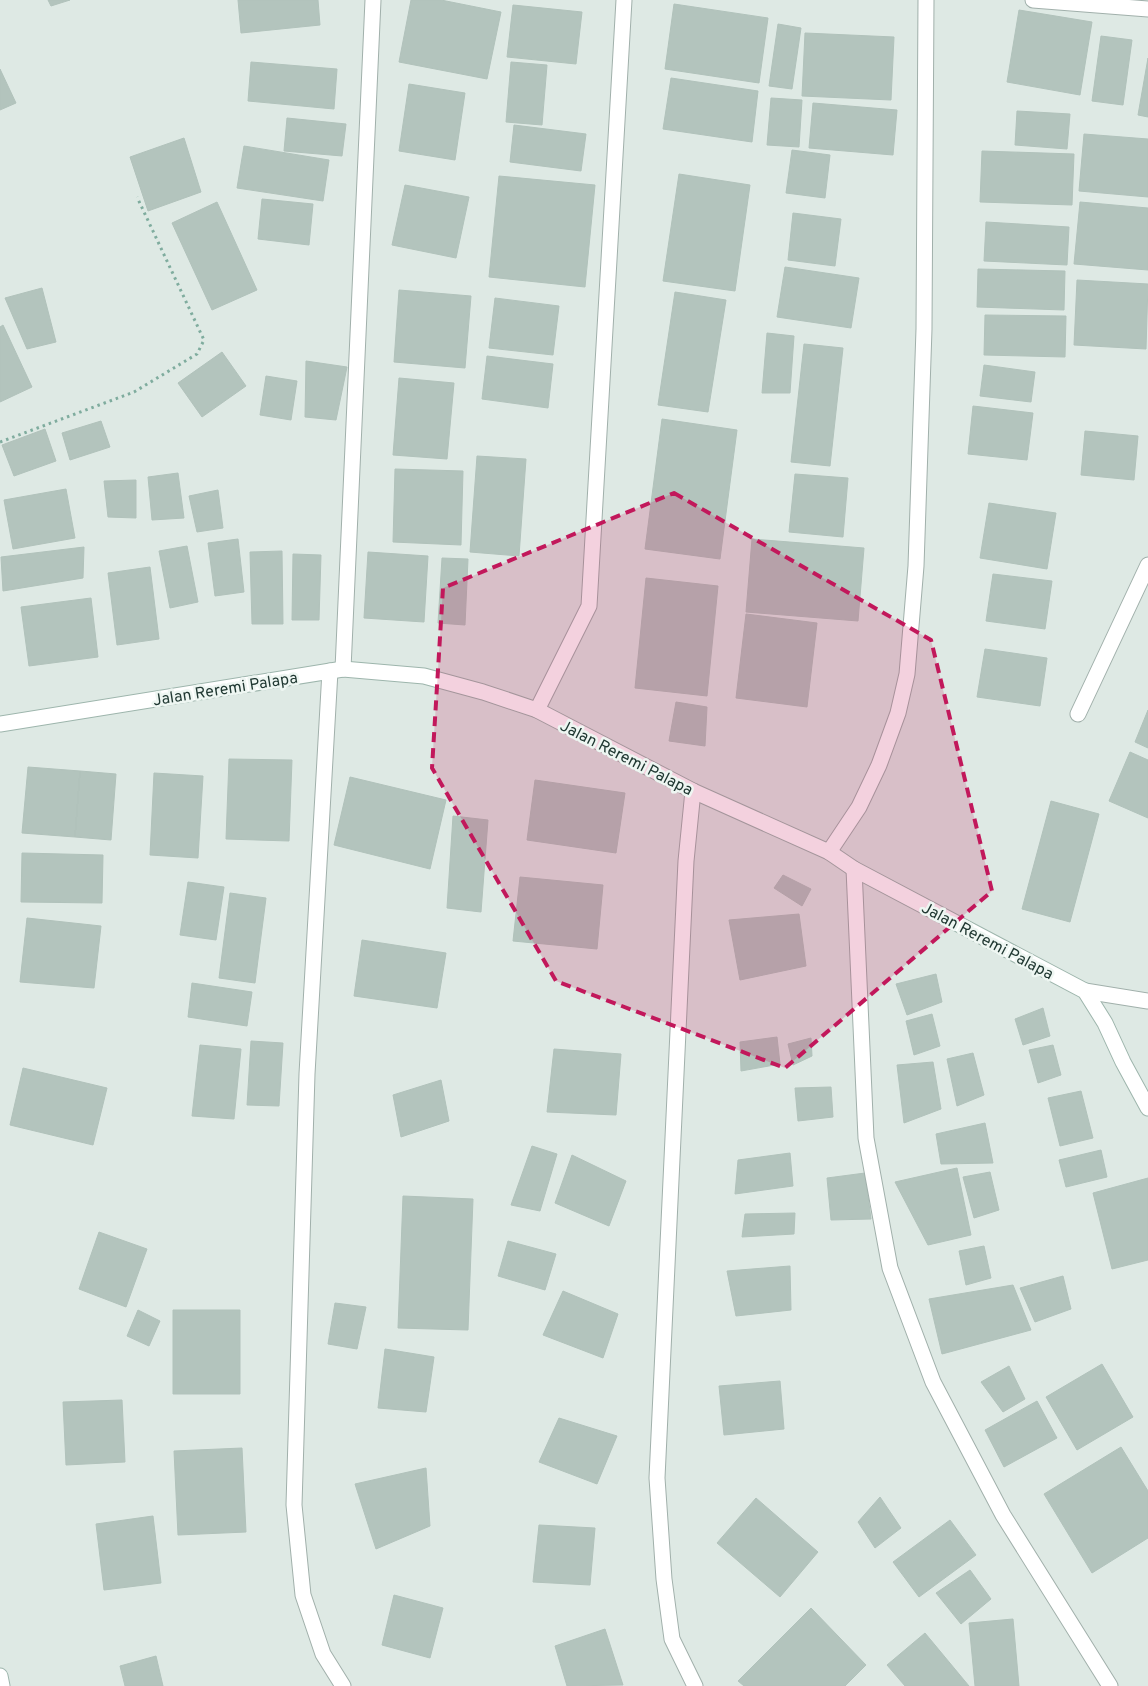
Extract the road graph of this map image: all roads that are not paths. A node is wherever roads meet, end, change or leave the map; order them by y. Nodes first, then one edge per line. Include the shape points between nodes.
1 (374, 0) edge
2 (624, 0) edge
3 (926, 0) edge
4 (1033, 0) edge
5 (1148, 9) edge
6 (1148, 565) edge
7 (337, 670) junction
8 (538, 710) junction
9 (1078, 714) dead end
10 (0, 724) edge
11 (693, 791) junction
12 (829, 852) junction
13 (854, 869) junction
14 (1085, 991) junction
15 (1148, 1001) edge
16 (1148, 1108) edge
17 (0, 1676) edge
18 (2, 1686) edge
19 (343, 1686) edge
20 (695, 1686) edge
21 (1110, 1686) edge

1 - 7 street
2 - 8 street via 590,606
3 - 12 street via 924,329 916,566 907,674 898,713 879,765 859,807
4 - 5 street
6 - 9 street
7 - 8 street, Jalan Reremi Palapa via 424,676
7 - 10 street, Jalan Reremi Palapa
7 - 19 street via 307,1074 294,1505 303,1595 322,1654
8 - 11 street, Jalan Reremi Palapa
11 - 12 street, Jalan Reremi Palapa
11 - 20 street via 686,861 657,1478 672,1639
12 - 13 street, Jalan Reremi Palapa
13 - 14 street, Jalan Reremi Palapa
13 - 21 street via 866,1138 890,1268 933,1382 1003,1515
14 - 15 street
14 - 16 street
17 - 18 street

